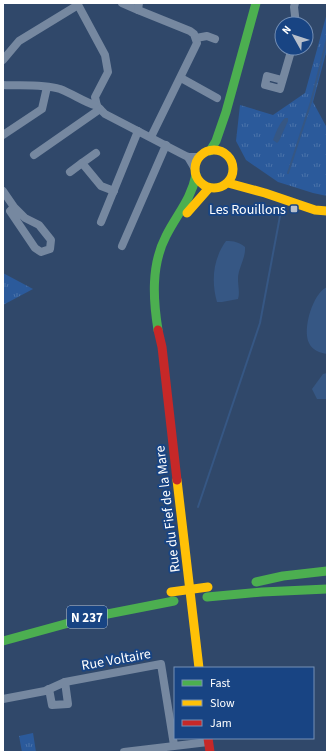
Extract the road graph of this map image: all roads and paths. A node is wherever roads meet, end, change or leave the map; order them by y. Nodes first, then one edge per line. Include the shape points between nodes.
1 (122, 3) edge
2 (256, 3) edge
3 (295, 3) edge
4 (78, 4) edge
5 (139, 7) edge
6 (295, 16) edge
7 (196, 38) junction
8 (214, 39) dead end
9 (290, 56) edge
10 (3, 60) edge
11 (181, 78) junction
12 (282, 80) dead end
13 (3, 85) edge
14 (47, 87) junction
15 (95, 98) junction
16 (217, 98) dead end
17 (84, 101) junction
18 (99, 108) junction
19 (226, 112) junction
20 (138, 131) junction
21 (3, 135) edge
22 (151, 137) junction
23 (166, 145) junction
24 (210, 151) junction
25 (96, 153) dead end
26 (34, 155) dead end
27 (226, 155) junction
28 (188, 157) junction
29 (199, 158) junction
30 (82, 163) junction
31 (70, 172) dead end
32 (195, 172) junction
33 (232, 173) junction
34 (228, 183) junction
35 (208, 188) junction
36 (114, 191) junction
37 (3, 192) edge
38 (264, 193) junction
39 (14, 207) junction
40 (327, 211) edge
41 (101, 222) dead end
42 (122, 246) dead end
43 (162, 347) junction
44 (327, 571) edge
45 (327, 579) edge
46 (212, 587) dead end
47 (324, 590) edge
48 (167, 592) dead end
49 (3, 641) edge
50 (200, 667) edge
51 (65, 682) junction
52 (49, 689) junction
53 (3, 699) edge
54 (208, 740) edge
55 (174, 745) junction
56 (124, 752) edge
57 (210, 752) edge

1 - 5 street
2 - 19 main road
3 - 6 street
4 - 10 street via 19,41
4 - 15 street via 105,55 108,72
5 - 7 street via 190,31
7 - 8 street via 207,36
7 - 11 street via 197,43
9 - 12 street
11 - 16 street
11 - 22 street
13 - 14 street
14 - 17 street
14 - 21 street via 42,109
15 - 17 street
15 - 18 street
17 - 18 street
18 - 20 street
18 - 26 street
19 - 24 main road
19 - 27 main road
20 - 22 street
20 - 36 street
22 - 23 street
23 - 28 street
23 - 42 street
24 - 27 main road
24 - 29 main road
25 - 30 street
27 - 33 main road via 232,163
28 - 29 street
28 - 32 street
29 - 32 main road
30 - 31 street
30 - 36 street via 101,186
32 - 35 main road via 198,180
32 - 43 main road, Rue du Fief de la Mare via 191,195 165,237 155,267 154,296
33 - 34 main road
33 - 38 main road
34 - 35 main road via 219,188
34 - 38 main road
35 - 43 main road, Rue du Fief de la Mare via 178,226 165,255 160,284
36 - 41 street
37 - 39 street
38 - 40 main road via 315,210
39 - 39 street via 39,225 51,240 50,249 41,252 35,248 10,211
43 - 50 main road, Rue du Fief de la Mare
44 - 45 main road via 283,576 253,583
46 - 48 main road, bridge
47 - 49 main road, N 237 via 262,592 136,607 67,622
51 - 52 street, Rue Voltaire
51 - 52 street, Rue Voltaire via 68,704 52,705
51 - 55 street, Rue Voltaire via 161,664
52 - 53 street, Rue Voltaire
54 - 55 street
54 - 57 main road
55 - 56 street

